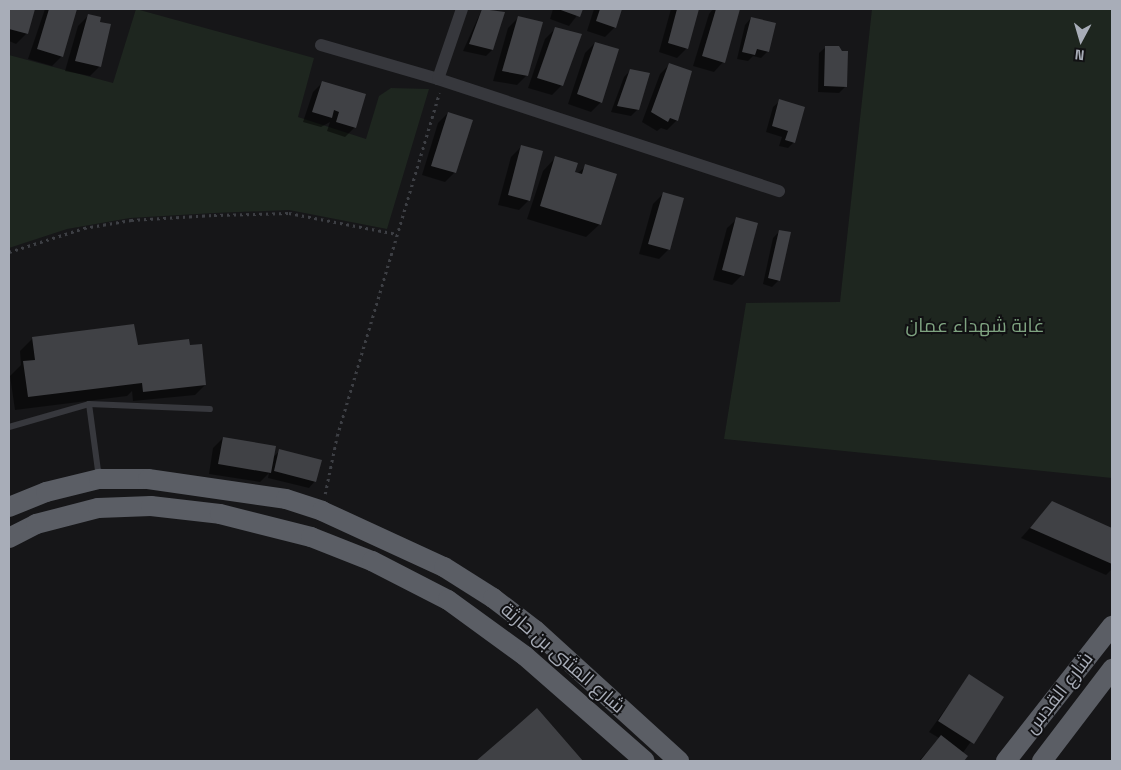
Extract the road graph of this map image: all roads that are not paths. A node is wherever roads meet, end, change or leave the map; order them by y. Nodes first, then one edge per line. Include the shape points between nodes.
1 (462, 9) edge
2 (321, 45) dead end
3 (440, 81) junction
4 (779, 192) dead end
5 (89, 404) junction
6 (210, 409) dead end
7 (9, 427) edge
8 (99, 479) junction
9 (9, 507) edge
10 (9, 538) edge
11 (1112, 626) edge
12 (1112, 669) edge
13 (645, 761) edge
14 (679, 761) edge
15 (1006, 761) edge
16 (1042, 761) edge

1 - 3 street
2 - 3 street
3 - 4 street
5 - 6 lane
5 - 7 lane
5 - 8 lane
8 - 9 highway, شارع المثنى بن حارثة via 46,492
8 - 14 highway, شارع المثنى بن حارثة via 148,479 219,487 286,500 322,510 436,563 493,598 535,630
10 - 13 highway, شارع المثنى بن حارثة via 36,524 98,508 151,506 220,514 311,537 372,561 448,600 525,656
11 - 15 highway, شارع القدس
12 - 16 highway, شارع القدس

